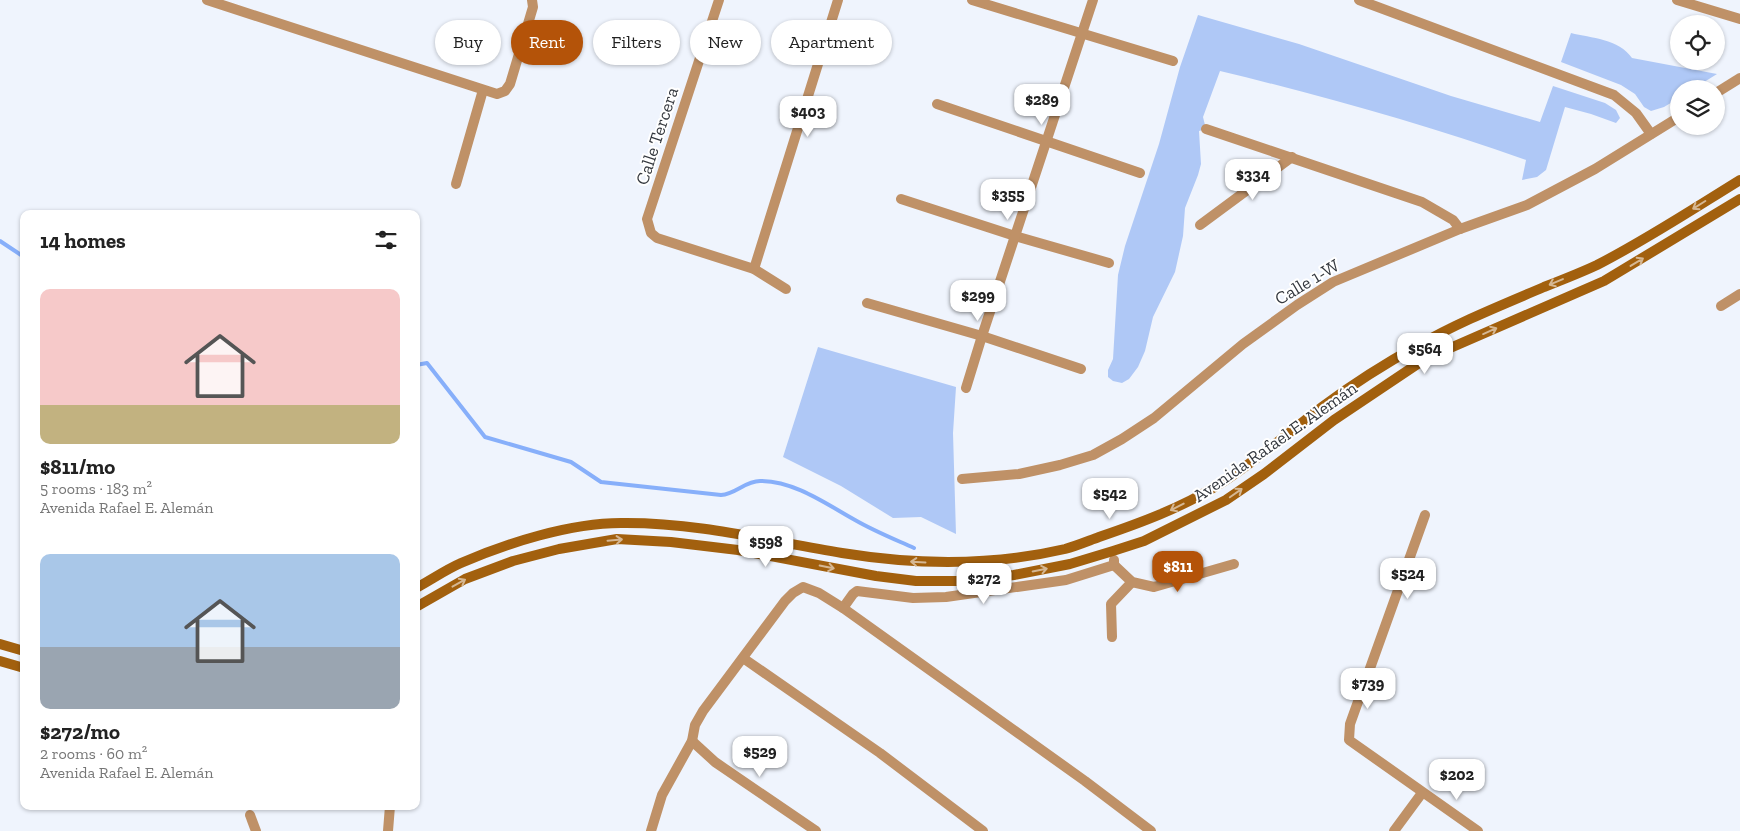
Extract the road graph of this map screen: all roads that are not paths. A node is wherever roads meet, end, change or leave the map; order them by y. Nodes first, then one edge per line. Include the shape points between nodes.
1 (207, 0) edge
2 (532, 0) edge
3 (719, 0) edge
4 (838, 0) edge
5 (972, 0) edge
6 (1093, 0) edge
7 (1359, 0) edge
8 (1677, 0) edge
9 (1740, 19) edge
10 (1082, 33) junction
11 (1173, 61) dead end
12 (1740, 78) edge
13 (1725, 87) edge
14 (483, 90) junction
15 (936, 104) dead end
16 (1670, 122) edge
17 (1206, 129) dead end
18 (1651, 134) junction
19 (1046, 141) junction
20 (1292, 157) junction
21 (1140, 173) dead end
22 (1740, 180) edge
23 (456, 184) dead end
24 (901, 199) dead end
25 (1740, 199) edge
26 (1200, 225) dead end
27 (1460, 229) junction
28 (1015, 236) junction
29 (1109, 263) dead end
30 (754, 269) junction
31 (786, 290) dead end
32 (1740, 294) edge
33 (866, 303) dead end
34 (1721, 306) dead end
35 (982, 336) junction
36 (1081, 369) dead end
37 (966, 388) dead end
38 (962, 479) dead end
39 (1425, 516) dead end
40 (1113, 551) junction
41 (1234, 564) dead end
42 (1114, 565) junction
43 (1132, 582) junction
44 (420, 586) edge
45 (420, 605) edge
46 (843, 608) junction
47 (1112, 638) dead end
48 (0, 644) edge
49 (20, 650) edge
50 (743, 658) junction
51 (0, 660) edge
52 (20, 667) edge
53 (692, 741) junction
54 (1422, 793) junction
55 (390, 810) edge
56 (250, 815) dead end
57 (256, 831) edge
58 (388, 831) edge
59 (651, 831) edge
60 (816, 831) edge
61 (983, 831) edge
62 (1151, 831) edge
63 (1394, 831) edge
64 (1478, 831) edge

1 - 14 street
2 - 14 street via 533,7 510,84 497,94
3 - 30 street, Calle Tercera via 647,219 657,238
4 - 30 street
5 - 10 street
6 - 10 street
7 - 18 street via 1614,95 1636,113
8 - 9 street
10 - 11 street
10 - 19 street
12 - 13 street
14 - 23 street
15 - 19 street
16 - 18 street, Calle 1-W
17 - 20 street
18 - 27 street, Calle 1-W via 1595,169 1527,205
19 - 21 street
19 - 28 street
20 - 26 street
20 - 27 street via 1422,202 1453,220
22 -> 44 main road, Avenida Rafael E. Alemán via 1596,266 1461,322 1417,346 1361,380 1217,485 1136,525 1066,548 996,560 916,562 844,554 674,525 618,523 563,530 507,545 458,565
24 - 28 street
40 -> 25 main road, Avenida Rafael E. Alemán via 1144,541 1226,500 1334,420 1425,359 1604,281
27 - 38 street, Calle 1-W via 1326,286 1243,344 1154,418 1093,455 1019,474
28 - 29 street
28 - 35 street
30 - 31 street
32 - 34 street
33 - 35 street
35 - 36 street
35 - 37 street
39 - 54 street via 1350,724 1349,740
40 - 42 street
45 -> 40 main road, Avenida Rafael E. Alemán via 465,579 514,562 560,549 617,539 738,550 916,581 965,581 1014,575 1070,564
41 - 43 street via 1154,587
42 - 43 street
42 - 46 street via 1066,580 946,597 913,598 857,591
43 - 47 street via 1111,604
46 - 50 street via 819,593 803,588 785,601
46 - 62 street
48 - 49 main road
50 - 53 street via 703,711 695,725
50 - 61 street via 880,753
51 - 52 main road
53 - 59 street via 662,795
53 - 60 street via 715,762
54 - 63 street
54 - 64 street
55 - 58 street
56 - 57 street

